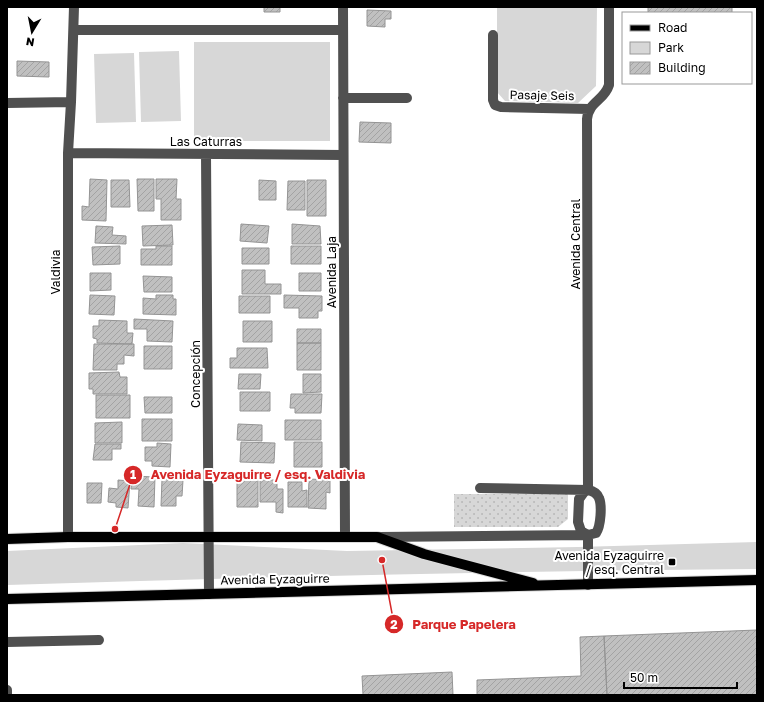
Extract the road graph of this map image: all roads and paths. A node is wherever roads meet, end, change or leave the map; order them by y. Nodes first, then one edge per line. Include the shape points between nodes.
1 (74, 7) edge
2 (343, 7) edge
3 (609, 7) edge
4 (74, 30) junction
5 (343, 30) junction
6 (493, 35) dead end
7 (343, 98) junction
8 (407, 98) dead end
9 (71, 102) junction
10 (7, 103) edge
11 (589, 108) junction
12 (68, 153) junction
13 (206, 154) junction
14 (343, 155) junction
15 (480, 488) dead end
16 (588, 490) junction
17 (588, 535) junction
18 (68, 537) junction
19 (209, 537) junction
20 (345, 537) junction
21 (7, 538) edge
22 (376, 538) junction
23 (757, 580) edge
24 (588, 585) junction
25 (544, 586) junction
26 (209, 594) junction
27 (7, 599) edge
28 (99, 640) dead end
29 (7, 642) edge
30 (7, 690) edge
31 (7, 695) edge

1 - 4 street, Valdivia
2 - 5 street, Avenida Laja
3 - 11 street via 609,85 604,96
4 - 5 street
4 - 9 street, Valdivia
5 - 7 street, Avenida Laja
6 - 11 street, Pasaje Seis via 495,105
7 - 8 street
7 - 14 street, Avenida Laja
9 - 10 street
9 - 12 street, Valdivia
11 - 16 street, Avenida Central
12 - 13 street, Las Caturras
12 - 18 street, Valdivia
13 - 14 street, Las Caturras
13 - 19 street, Concepción
14 - 20 street, Avenida Laja
15 - 16 street
16 - 17 street via 579,499 578,522 581,531
16 - 17 street via 599,497 600,521 596,533
17 - 22 street, Avenida Eyzaguirre
17 - 24 street
18 - 19 main road, Avenida Eyzaguirre
18 - 21 main road, Avenida Eyzaguirre
19 - 20 main road, Avenida Eyzaguirre
19 - 26 street, Concepción
20 - 22 main road, Avenida Eyzaguirre
22 - 25 main road, Avenida Eyzaguirre via 424,554
23 - 24 main road, Avenida Eyzaguirre
24 - 25 main road, Avenida Eyzaguirre
25 - 26 main road, Avenida Eyzaguirre
26 - 27 main road, Avenida Eyzaguirre
28 - 29 street
30 - 31 street

